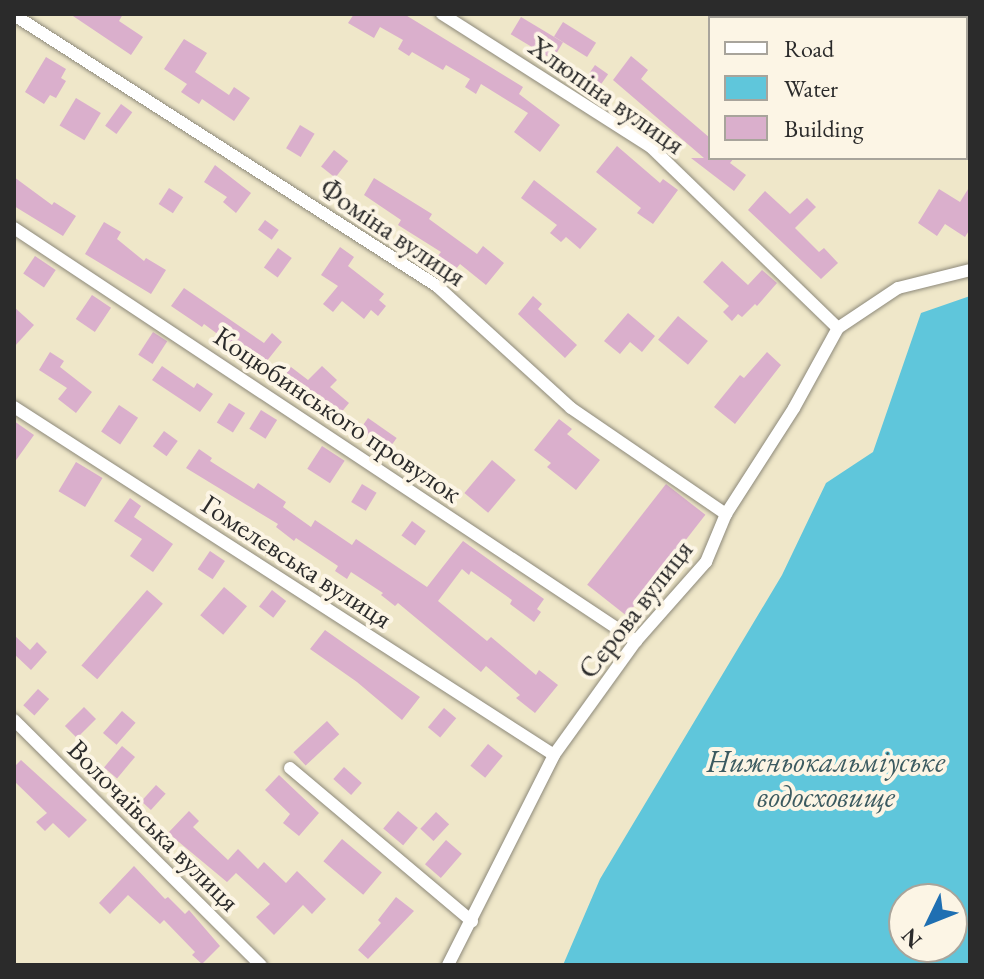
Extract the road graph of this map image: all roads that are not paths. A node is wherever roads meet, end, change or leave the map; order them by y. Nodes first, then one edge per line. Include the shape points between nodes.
1 (442, 14) edge
2 (14, 15) edge
3 (14, 228) edge
4 (970, 270) edge
5 (838, 328) junction
6 (14, 407) edge
7 (726, 514) junction
8 (636, 641) junction
9 (14, 720) edge
10 (554, 755) junction
11 (290, 768) dead end
12 (472, 921) junction
13 (261, 965) edge
14 (448, 965) edge

1 - 5 street, Хлюпіна вулиця via 651,147
2 - 7 street, Фоміна вулиця via 437,286 571,408
3 - 8 street, Коцюбинського провулок
4 - 5 street, Сєрова вулиця via 898,288
5 - 7 street, Сєрова вулиця
6 - 10 street, Гомелєвська вулиця
7 - 8 street, Сєрова вулиця via 706,562
8 - 10 street, Сєрова вулиця
9 - 13 street, Волочаївська вулиця
10 - 12 street, Сєрова вулиця
11 - 12 street
12 - 14 street, Сєрова вулиця

